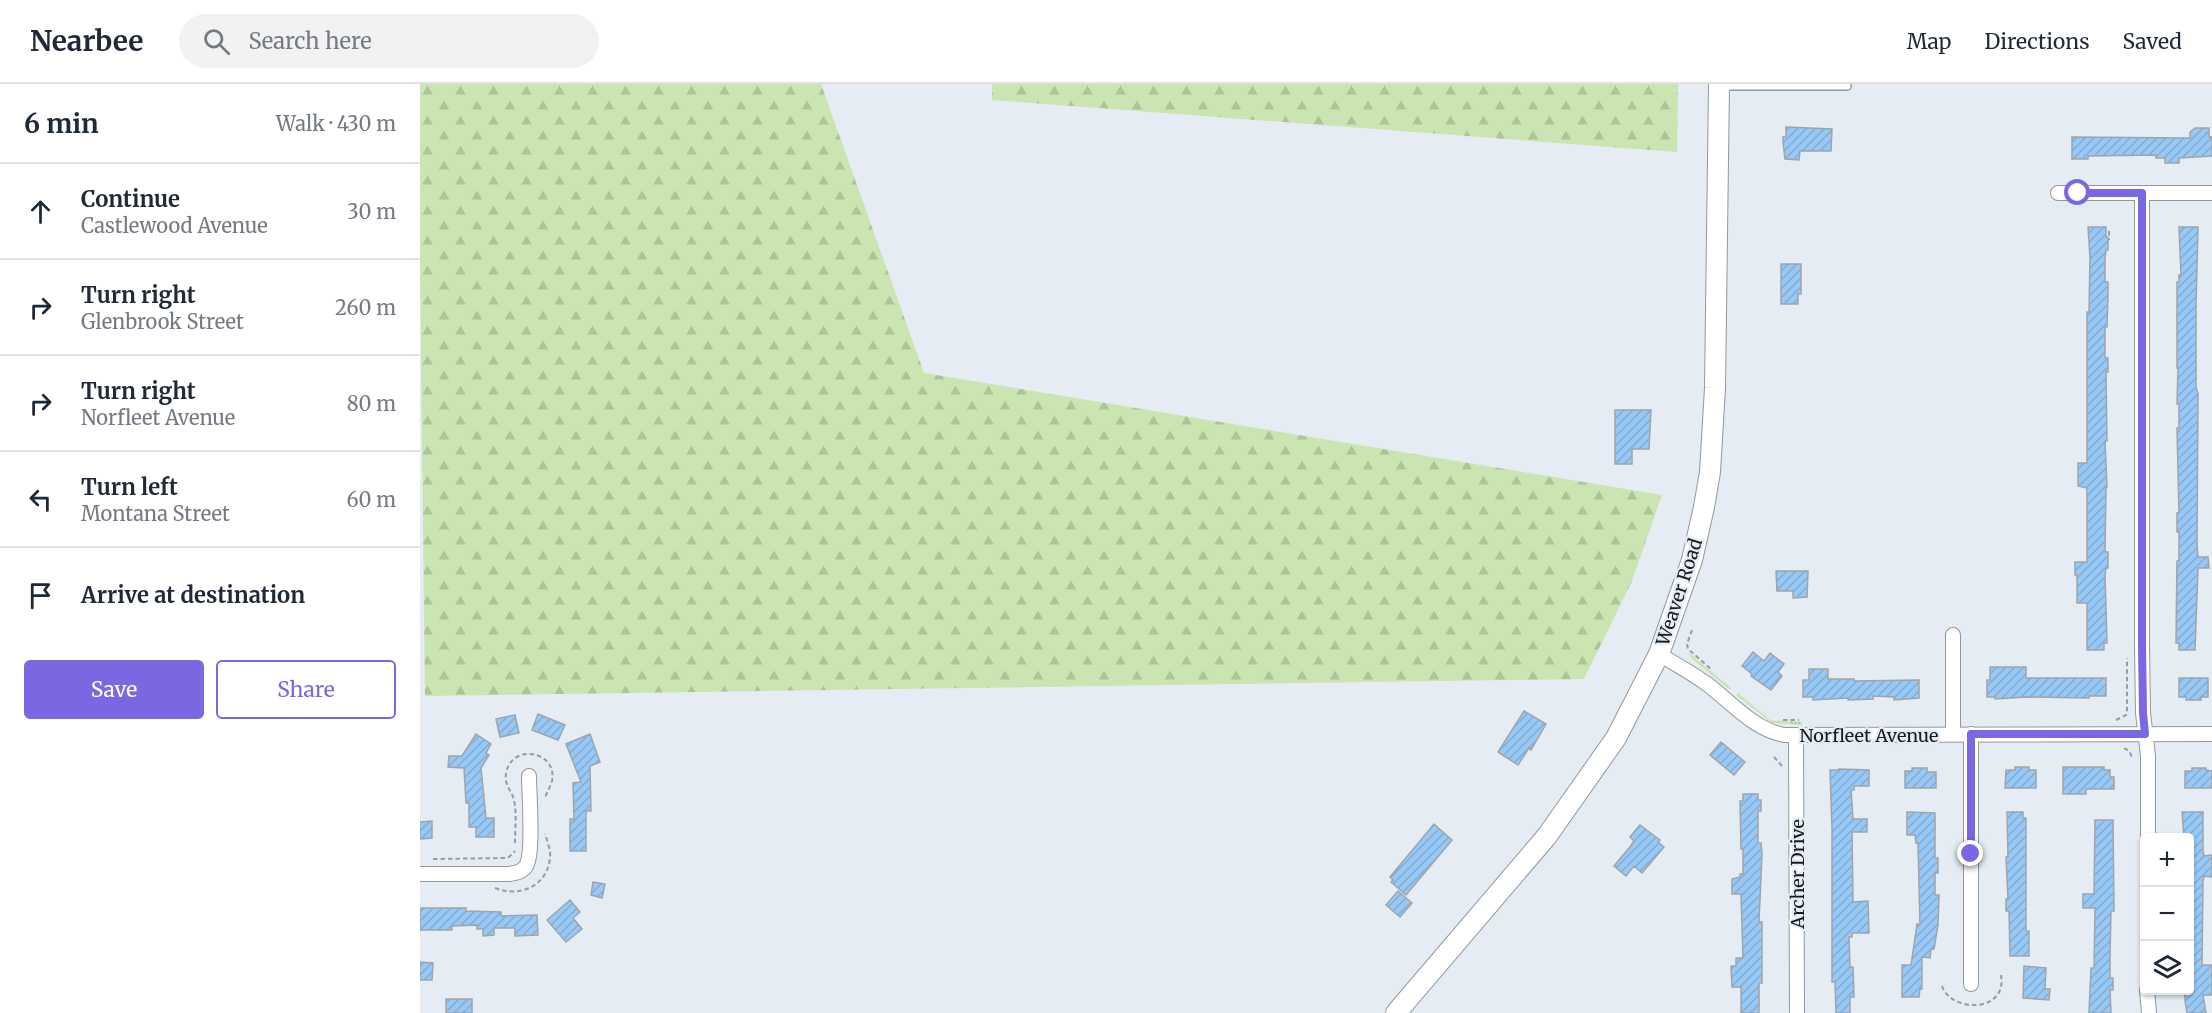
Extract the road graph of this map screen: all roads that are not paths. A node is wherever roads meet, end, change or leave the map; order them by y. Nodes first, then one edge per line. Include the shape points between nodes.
1 (1719, 85) edge
2 (1847, 86) dead end
3 (2058, 193) dead end
4 (2142, 193) junction
5 (2212, 193) edge
6 (1953, 635) dead end
7 (1659, 654) junction
8 (1953, 734) junction
9 (1971, 734) junction
10 (2145, 734) junction
11 (2212, 734) edge
12 (1796, 735) junction
13 (529, 776) dead end
14 (2148, 833) edge
15 (420, 874) edge
16 (1971, 984) dead end
17 (2147, 995) edge
18 (1396, 1013) edge
19 (1797, 1013) edge
20 (2148, 1013) edge

1 - 2 lane
1 - 7 main road, Weaver Road via 1715,388 1710,472 1692,560
3 - 4 street
4 - 5 street
4 - 10 street
6 - 8 street
7 - 12 street, Norfleet Avenue via 1707,684 1760,727 1772,733
7 - 18 main road, Weaver Road via 1616,738 1547,836
8 - 9 street, Norfleet Avenue
8 - 12 street, Norfleet Avenue
9 - 10 street, Norfleet Avenue
9 - 16 street
10 - 11 street, Norfleet Avenue
10 - 14 street
12 - 19 street, Archer Drive
13 - 15 street via 530,848 525,867 509,874
17 - 20 street

